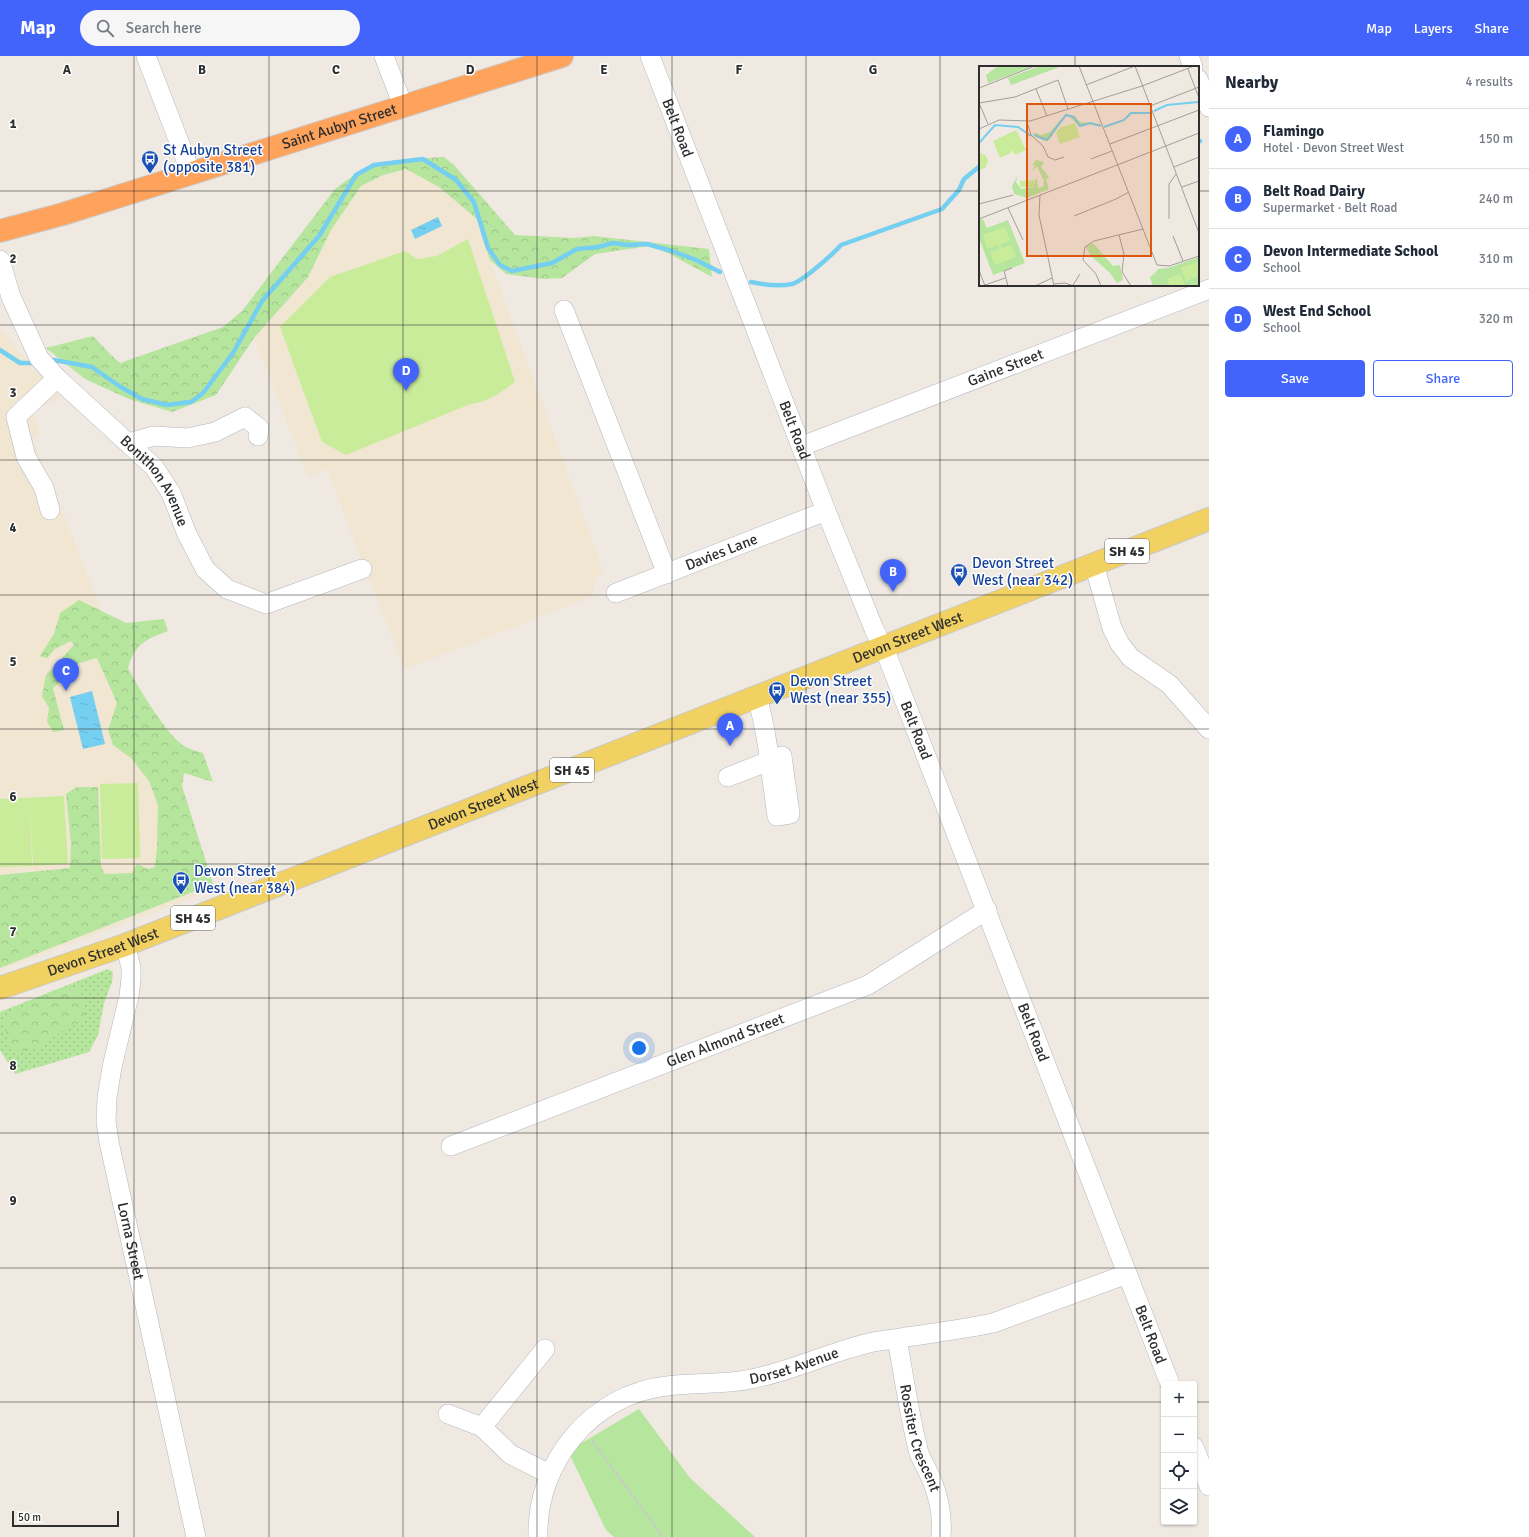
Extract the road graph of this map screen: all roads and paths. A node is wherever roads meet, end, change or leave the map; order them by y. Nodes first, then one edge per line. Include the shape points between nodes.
1 (146, 56) edge
2 (384, 56) edge
3 (562, 56) edge
4 (650, 56) edge
5 (1189, 56) edge
6 (1193, 66) edge
7 (1209, 69) edge
8 (1199, 74) edge
9 (1199, 82) edge
10 (402, 106) junction
11 (1209, 107) edge
12 (191, 173) junction
13 (0, 231) edge
14 (0, 260) edge
15 (1209, 289) edge
16 (564, 310) dead end
17 (57, 378) junction
18 (258, 436) dead end
19 (129, 443) junction
20 (802, 446) junction
21 (50, 510) dead end
22 (826, 511) junction
23 (1209, 519) edge
24 (1094, 564) junction
25 (362, 569) dead end
26 (667, 574) junction
27 (616, 593) dead end
28 (883, 648) junction
29 (757, 697) junction
30 (1209, 729) edge
31 (728, 777) dead end
32 (987, 910) junction
33 (125, 945) junction
34 (0, 988) edge
35 (451, 1146) dead end
36 (1127, 1274) junction
37 (897, 1338) junction
38 (545, 1349) dead end
39 (1169, 1381) edge
40 (448, 1414) dead end
41 (582, 1427) junction
42 (482, 1428) junction
43 (1196, 1453) edge
44 (549, 1474) junction
45 (1209, 1486) edge
46 (196, 1537) edge
47 (538, 1537) edge
48 (663, 1537) edge
49 (941, 1537) edge

1 - 12 street
2 - 10 street
3 - 10 highway, Saint Aubyn Street
4 - 20 street, Belt Road
5 - 6 street
7 - 8 street
9 - 11 street
10 - 12 highway, Saint Aubyn Street
12 - 13 highway, Saint Aubyn Street via 63,214
14 - 17 street, Bonithon Avenue via 11,297 33,347
15 - 20 street, Gaine Street
16 - 26 street
17 - 19 street, Bonithon Avenue
17 - 21 street via 16,417 26,457 44,488
18 - 19 street via 259,428 245,417 215,432 188,438 154,436
19 - 25 street, Bonithon Avenue via 154,466 171,492 186,534 206,569 227,589 266,604
20 - 22 street, Belt Road
22 - 26 street, Davies Lane
22 - 28 street, Belt Road
23 - 24 main road, Devon Street West / SH 45
24 - 28 main road, Devon Street West / SH 45
24 - 30 street via 1112,628 1120,644 1132,658 1174,689
26 - 27 street, Davies Lane
28 - 29 main road, Devon Street West / SH 45
28 - 32 street, Belt Road
29 - 31 street via 769,760
29 - 33 main road, Devon Street West / SH 45
32 - 35 street, Glen Almond Street via 868,985
32 - 36 street, Belt Road
33 - 34 main road, Devon Street West / SH 45
33 - 46 street, Lorna Street via 132,967 131,979 111,1075 106,1121
36 - 37 street, Dorset Avenue via 993,1323
36 - 39 street, Belt Road
37 - 41 street, Dorset Avenue via 874,1342 751,1380 647,1389 602,1410
37 - 49 street, Rossiter Crescent via 916,1440 939,1501
38 - 42 street
40 - 42 street
41 - 44 street, Dorset Avenue via 562,1451
41 - 48 path
42 - 44 street via 510,1454
43 - 45 street
44 - 47 street, Dorset Avenue via 540,1505

